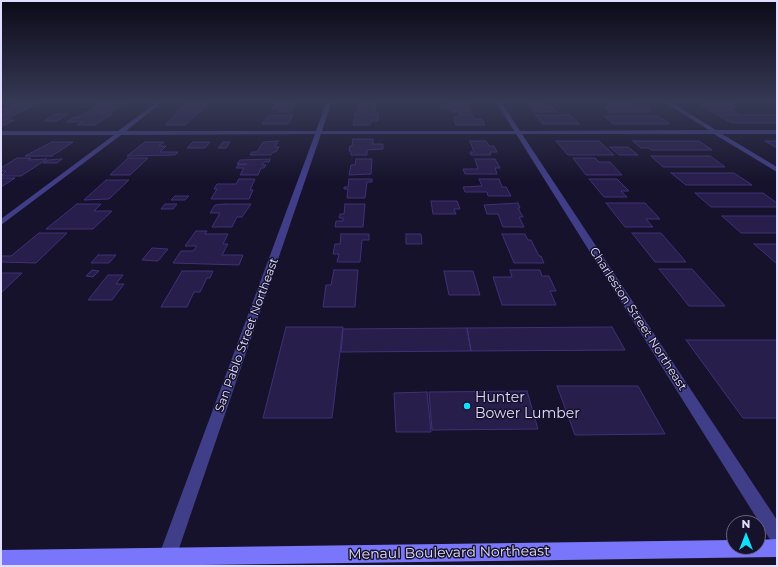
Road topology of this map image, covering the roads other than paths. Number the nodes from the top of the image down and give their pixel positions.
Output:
1 (125, 129) edge
2 (321, 129) edge
3 (516, 129) edge
4 (711, 129) edge
5 (715, 132) junction
6 (777, 132) edge
7 (1, 133) edge
8 (120, 133) junction
9 (320, 133) junction
10 (518, 133) junction
11 (777, 170) edge
12 (1, 223) edge
13 (777, 535) edge
14 (777, 548) edge
15 (1, 559) edge
16 (165, 561) edge
17 (52, 562) edge

1 - 8 street
2 - 9 street, San Pablo Street Northeast
3 - 10 street, Charleston Street Northeast
4 - 5 street
5 - 6 street
5 - 10 street
5 - 11 street
7 - 8 street
8 - 9 street
8 - 12 street
9 - 10 street
9 - 16 street, San Pablo Street Northeast
10 - 13 street, Charleston Street Northeast
14 - 16 main road, Menaul Boulevard Northeast
15 - 17 main road, Menaul Boulevard Northeast
16 - 17 main road, Menaul Boulevard Northeast

